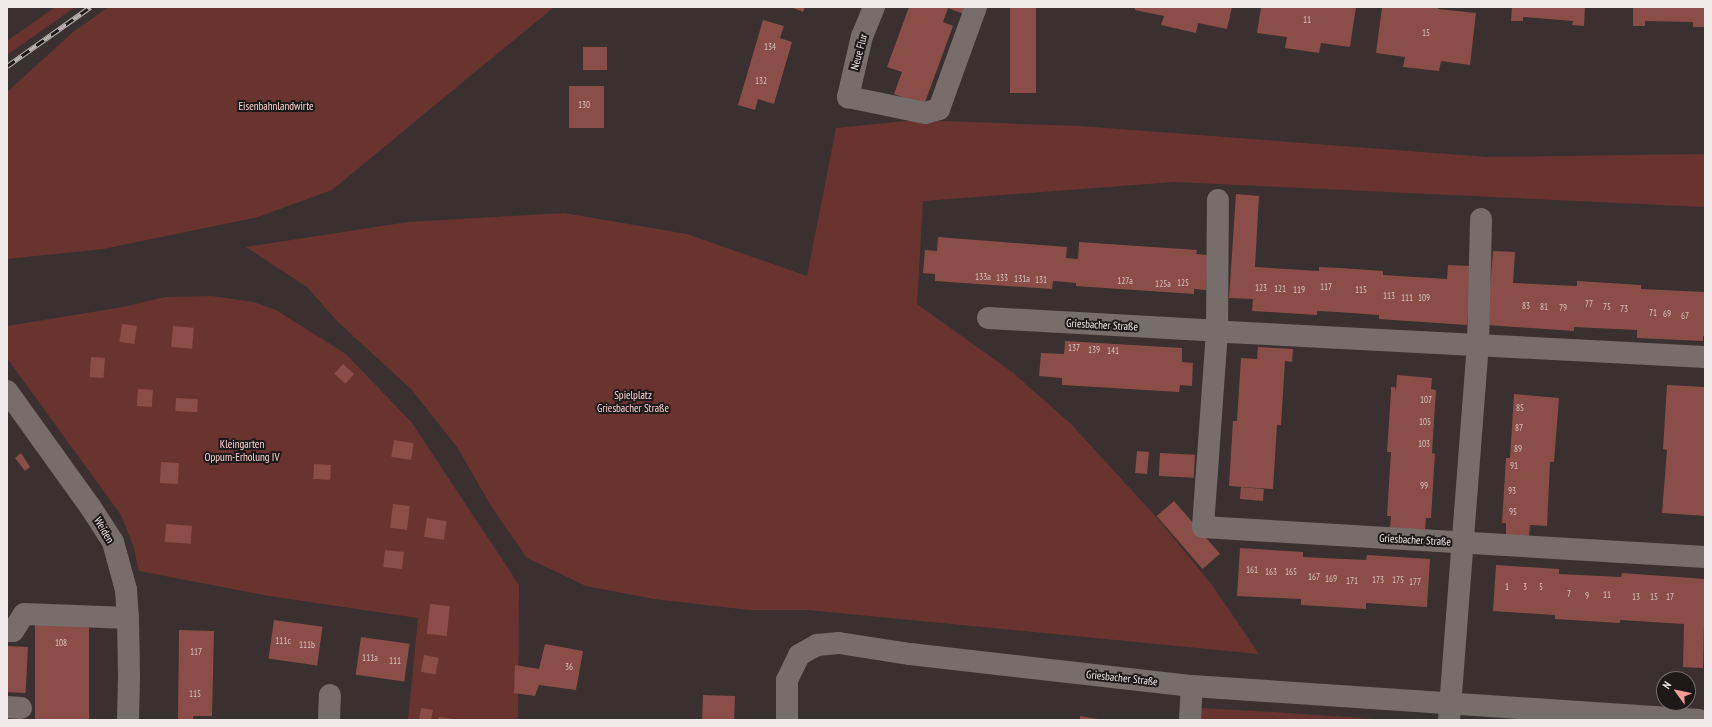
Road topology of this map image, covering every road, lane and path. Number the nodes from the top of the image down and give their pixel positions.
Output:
1 (874, 7) edge
2 (976, 7) edge
3 (1218, 200) dead end
4 (1481, 219) dead end
5 (988, 318) dead end
6 (1217, 331) junction
7 (1478, 344) junction
8 (1705, 357) edge
9 (7, 391) edge
10 (1464, 542) junction
11 (1705, 558) edge
12 (128, 618) junction
13 (7, 632) edge
14 (1192, 686) junction
15 (330, 695) dead end
16 (1449, 712) edge
17 (1516, 714) edge
18 (128, 720) edge
19 (329, 720) edge
20 (787, 720) edge
21 (1190, 720) edge
22 (1699, 720) edge

1 - 2 street, Neue Flur
3 - 6 street, Griesbacher Straße
4 - 7 street, Griesbacher Straße
5 - 6 street, Griesbacher Straße
6 - 7 street, Griesbacher Straße
6 - 10 street, Griesbacher Straße
7 - 8 street, Griesbacher Straße
7 - 10 street, Griesbacher Straße
9 - 12 street, Weiden
10 - 11 street, Griesbacher Straße
10 - 16 street, Griesbacher Straße
12 - 13 street
12 - 18 street, Weiden
14 - 16 street, Griesbacher Straße
14 - 20 street, Griesbacher Straße
14 - 21 street
15 - 19 street
16 - 17 street, Griesbacher Straße
17 - 22 street, Griesbacher Straße

